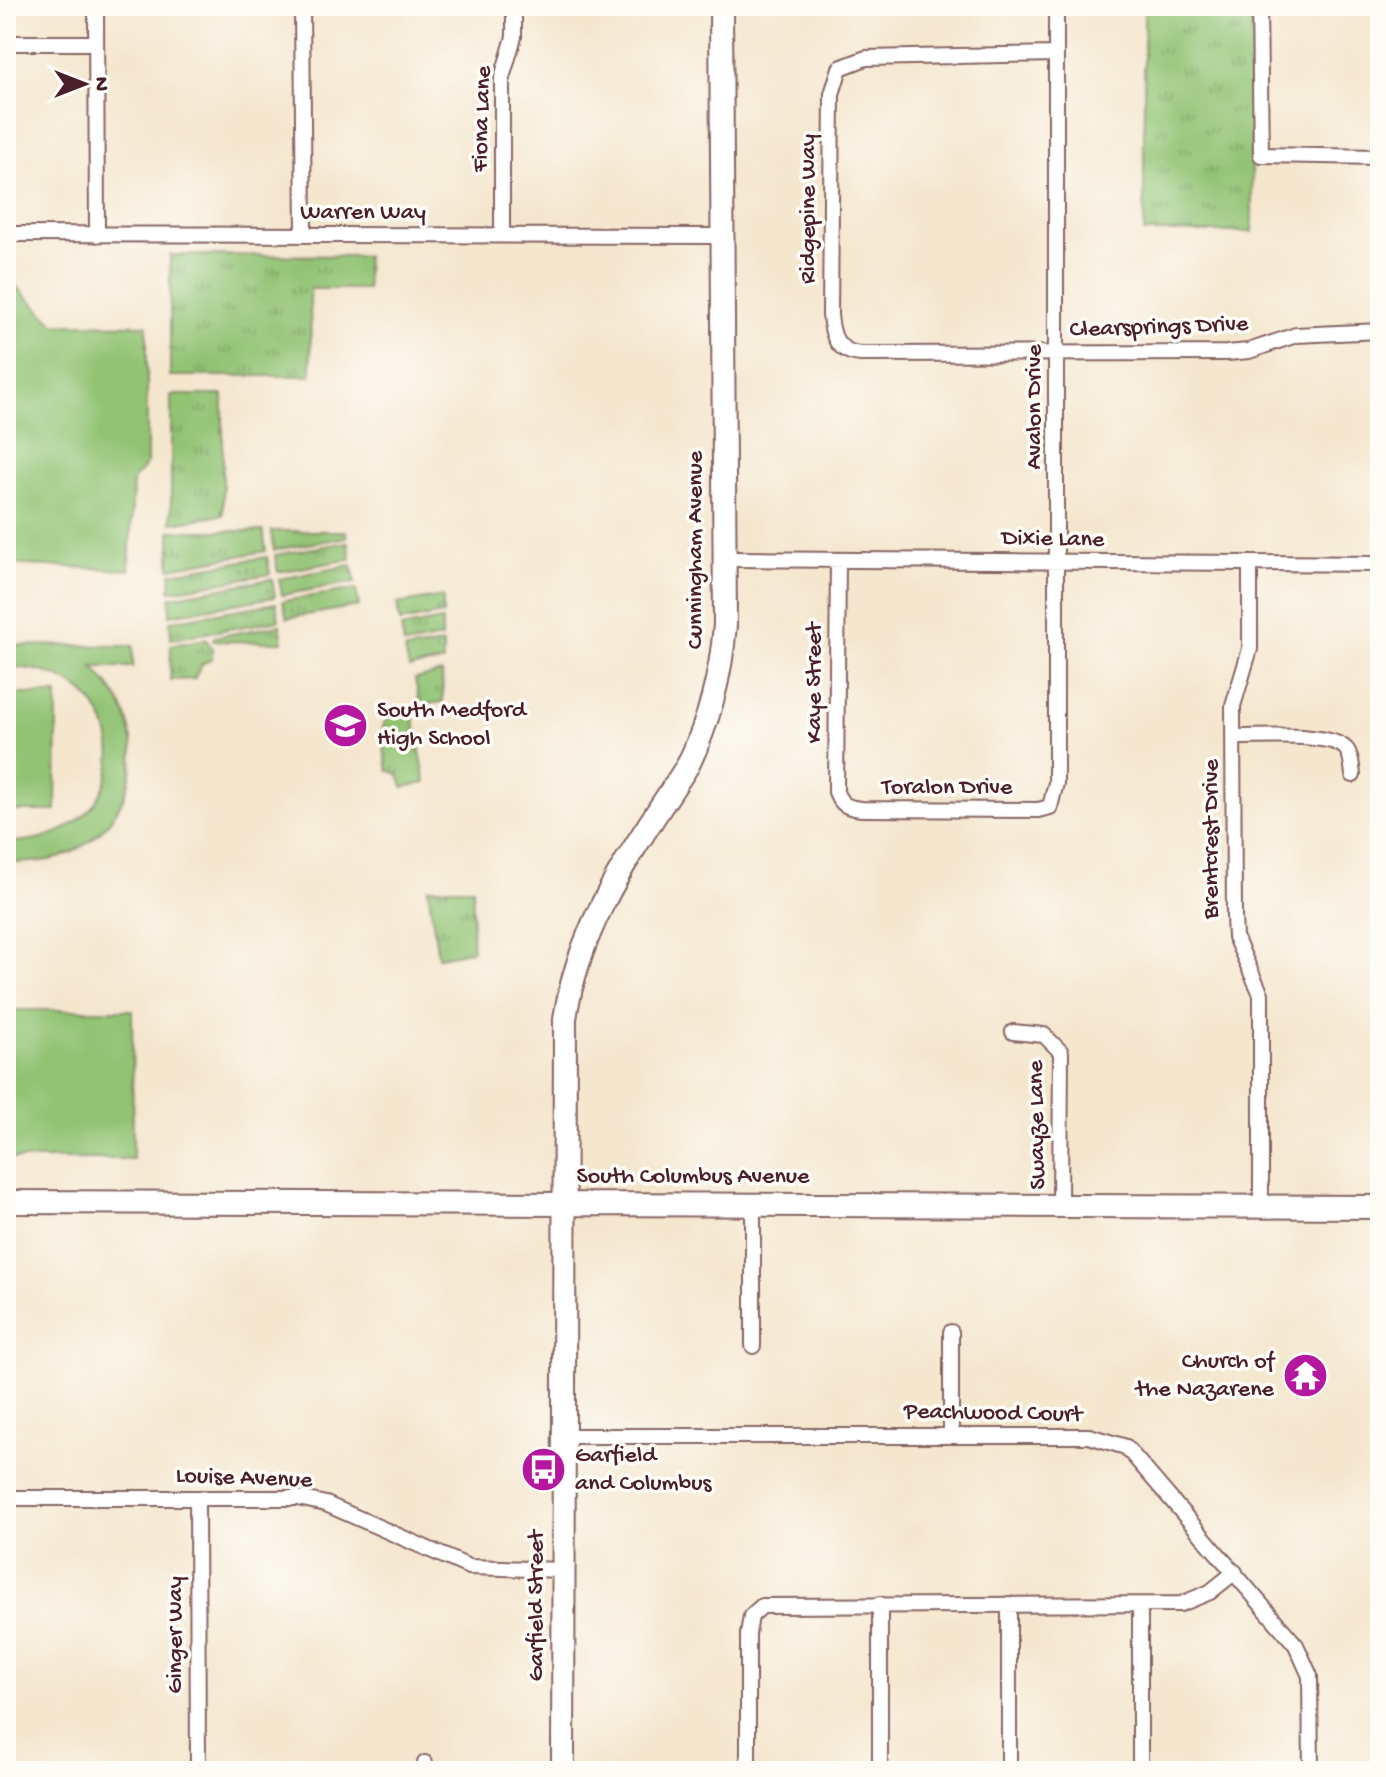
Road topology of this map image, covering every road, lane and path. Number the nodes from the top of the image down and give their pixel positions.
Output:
1 (96, 6) edge
2 (302, 6) edge
3 (514, 6) edge
4 (721, 6) edge
5 (1056, 6) edge
6 (1259, 6) edge
7 (6, 43) edge
8 (96, 43) junction
9 (1055, 54) junction
10 (1380, 157) edge
11 (6, 234) edge
12 (97, 235) junction
13 (304, 235) junction
14 (502, 235) junction
15 (720, 236) junction
16 (1380, 331) edge
17 (842, 349) joint
18 (1057, 352) junction
19 (724, 559) junction
20 (838, 560) junction
21 (1056, 562) junction
22 (1380, 564) edge
23 (1250, 565) junction
24 (1233, 737) junction
25 (1353, 775) dead end
26 (844, 805) joint
27 (1050, 807) joint
28 (1013, 1032) dead end
29 (6, 1202) edge
30 (564, 1202) junction
31 (753, 1204) junction
32 (1060, 1206) junction
33 (1261, 1206) junction
34 (1380, 1207) edge
35 (951, 1332) dead end
36 (753, 1346) dead end
37 (951, 1434) junction
38 (564, 1436) junction
39 (6, 1498) edge
40 (197, 1499) junction
41 (563, 1570) junction
42 (1235, 1572) junction
43 (880, 1604) junction
44 (1009, 1604) junction
45 (1140, 1605) junction
46 (198, 1771) edge
47 (563, 1771) edge
48 (748, 1771) edge
49 (880, 1771) edge
50 (1009, 1771) edge
51 (1140, 1771) edge
52 (1311, 1771) edge

1 - 8 street
2 - 13 street
3 - 14 street, Fiona Lane
4 - 15 main road, Cunningham Avenue
5 - 9 street, Avalon Drive
6 - 10 street
7 - 8 street
8 - 12 street
9 - 17 street, Ridgepine Way
9 - 18 street, Avalon Drive
11 - 12 street, Warren Way
12 - 13 street, Warren Way
13 - 14 street, Warren Way
14 - 15 street, Warren Way
15 - 19 main road, Cunningham Avenue
16 - 18 street, Clearsprings Drive
17 - 18 street, Clearsprings Drive
18 - 21 street, Avalon Drive
19 - 20 street, Dixie Lane
19 - 30 main road, Cunningham Avenue
20 - 21 street, Dixie Lane
20 - 26 street, Kaye Street
21 - 23 street, Dixie Lane
21 - 27 street, Avalon Drive
22 - 23 street, Dixie Lane
23 - 24 street, Brentcrest Drive
24 - 25 street
24 - 33 street, Brentcrest Drive
26 - 27 street, Toralon Drive
28 - 32 street, Swayze Lane
29 - 30 main road, South Columbus Avenue
30 - 31 main road, South Columbus Avenue
30 - 38 main road, Garfield Street
31 - 32 main road, South Columbus Avenue
31 - 36 street
32 - 33 main road, South Columbus Avenue
33 - 34 main road, South Columbus Avenue
35 - 37 street
37 - 38 street, Peachwood Court
37 - 42 street, Peachwood Court
38 - 41 main road, Garfield Street
39 - 40 street, Louise Avenue
40 - 41 street, Louise Avenue
40 - 46 street, Ginger Way
41 - 47 main road, Garfield Street
42 - 45 street
42 - 52 street, Peachwood Court
43 - 44 street
43 - 48 street
43 - 49 street
44 - 45 street
44 - 50 street
45 - 51 street

